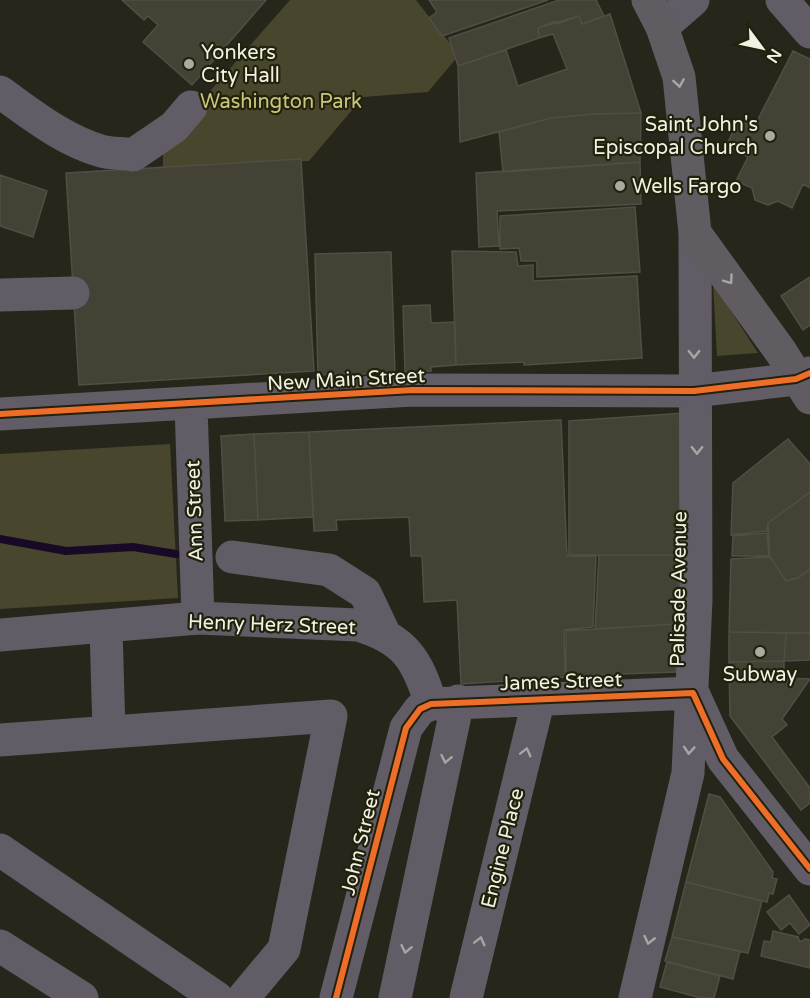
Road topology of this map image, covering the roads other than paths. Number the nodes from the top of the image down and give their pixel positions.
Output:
1 (693, 0) edge
2 (782, 0) edge
3 (655, 14) edge
4 (810, 32) edge
5 (0, 92) edge
6 (190, 107) dead end
7 (695, 233) junction
8 (73, 293) dead end
9 (0, 295) edge
10 (805, 383) edge
11 (694, 392) junction
12 (191, 405) junction
13 (0, 414) edge
14 (232, 557) dead end
15 (198, 618) junction
16 (106, 628) junction
17 (384, 633) junction
18 (0, 635) edge
19 (693, 693) junction
20 (539, 698) junction
21 (445, 703) junction
22 (109, 732) junction
23 (0, 740) edge
24 (0, 850) edge
25 (810, 869) edge
26 (0, 946) edge
27 (82, 998) edge
28 (218, 998) edge
29 (243, 998) edge
30 (336, 998) edge
31 (395, 998) edge
32 (466, 998) edge
33 (635, 998) edge

1 - 3 street
2 - 4 street
3 -> 7 main road
5 - 6 street
7 -> 10 main road
7 -> 11 street, Palisade Avenue
8 - 9 street
10 - 11 street, New Main Street
11 - 12 street, New Main Street
11 -> 19 street, Palisade Avenue
12 - 13 street, New Main Street
12 - 15 street, Ann Street
14 - 17 street
15 - 16 street, Henry Herz Street
15 - 17 street, Henry Herz Street
16 - 18 street, Henry Herz Street
16 - 22 street
17 - 21 street, Henry Herz Street
19 - 20 street, James Street
19 - 25 street
19 -> 33 street, Palisade Avenue
20 - 21 street, James Street
32 -> 20 street, Engine Place
21 - 30 street, John Street
21 -> 31 street
22 - 23 street
22 - 29 street
24 - 28 street
26 - 27 street

